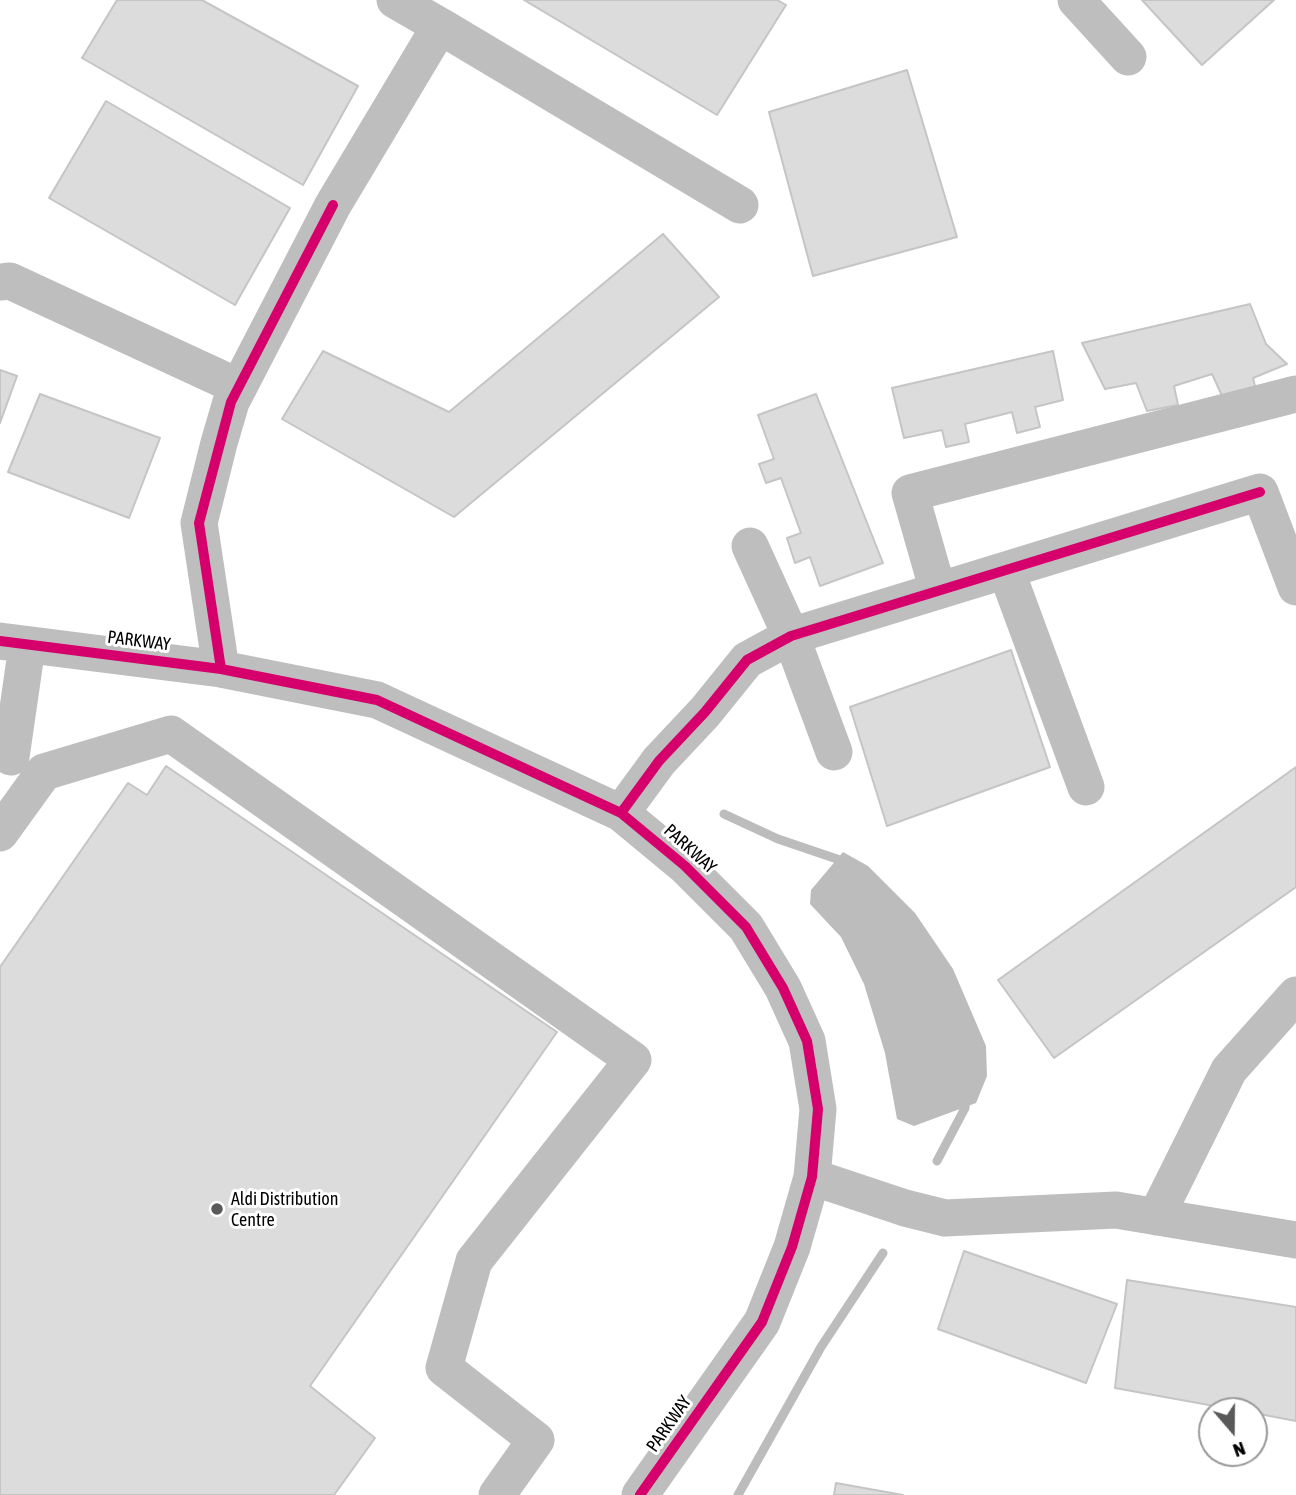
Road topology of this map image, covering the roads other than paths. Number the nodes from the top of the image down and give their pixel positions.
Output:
1 (395, 0) edge
2 (1076, 0) edge
3 (440, 26) junction
4 (1128, 57) dead end
5 (740, 205) dead end
6 (0, 282) edge
7 (239, 387) junction
8 (1296, 394) edge
9 (750, 546) dead end
10 (1006, 570) junction
11 (1296, 587) edge
12 (938, 591) junction
13 (791, 636) junction
14 (14, 644) edge
15 (221, 669) junction
16 (834, 752) dead end
17 (11, 757) dead end
18 (1086, 787) dead end
19 (621, 813) junction
20 (0, 832) edge
21 (1296, 996) edge
22 (811, 1177) junction
23 (1156, 1217) junction
24 (1296, 1240) edge
25 (497, 1495) edge
26 (640, 1495) edge

1 - 3 street
2 - 4 street
3 - 5 street
3 - 7 street
6 - 7 street
7 - 15 street
8 - 12 street
9 - 13 street
10 - 11 street
10 - 12 street
10 - 18 street
12 - 13 street
13 - 16 street
13 - 19 street
14 - 15 street, PARKWAY
14 - 17 street
15 - 19 street, PARKWAY
19 - 22 street, PARKWAY
20 - 25 street
21 - 23 street
22 - 23 street
22 - 26 street, PARKWAY
23 - 24 street

